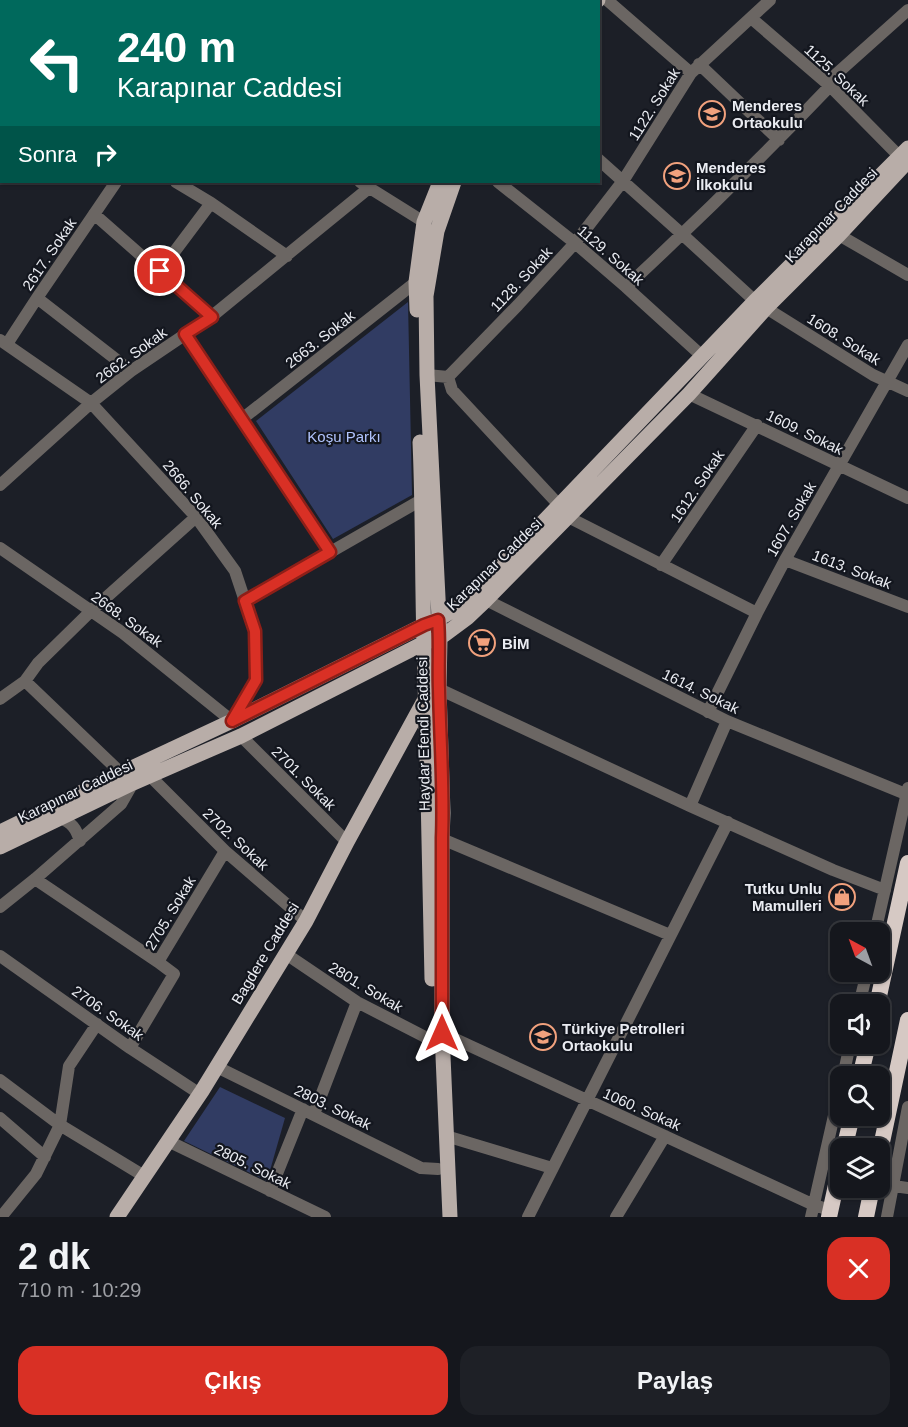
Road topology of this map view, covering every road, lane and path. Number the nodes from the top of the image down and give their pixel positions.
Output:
1 (608, 0) edge
2 (770, 0) edge
3 (908, 10) edge
4 (751, 18) junction
5 (695, 69) junction
6 (830, 86) junction
7 (779, 140) junction
8 (905, 155) edge
9 (600, 161) edge
10 (623, 181) junction
11 (115, 183) edge
12 (178, 183) edge
13 (440, 183) edge
14 (454, 183) edge
15 (499, 183) edge
16 (364, 185) edge
17 (211, 203) junction
18 (94, 214) junction
19 (424, 222) junction
20 (683, 235) junction
21 (839, 235) junction
22 (575, 243) junction
23 (287, 256) junction
24 (160, 271) junction
25 (908, 275) edge
26 (417, 282) junction
27 (626, 287) junction
28 (37, 298) junction
29 (760, 305) junction
30 (212, 317) junction
31 (185, 334) junction
32 (4, 342) edge
33 (908, 345) edge
34 (702, 356) junction
35 (131, 371) junction
36 (427, 375) junction
37 (448, 377) junction
38 (887, 382) junction
39 (908, 391) edge
40 (689, 394) junction
41 (91, 403) junction
42 (242, 419) junction
43 (757, 425) junction
44 (840, 465) junction
45 (1, 482) edge
46 (908, 498) edge
47 (423, 499) junction
48 (564, 511) junction
49 (196, 517) junction
50 (0, 548) edge
51 (330, 552) junction
52 (785, 560) junction
53 (661, 565) junction
54 (486, 600) junction
55 (245, 601) junction
56 (908, 607) edge
57 (91, 611) junction
58 (757, 613) junction
59 (431, 622) junction
60 (440, 638) junction
61 (424, 643) junction
62 (25, 681) junction
63 (432, 693) junction
64 (0, 699) edge
65 (708, 712) junction
66 (232, 721) junction
67 (727, 721) junction
68 (241, 736) junction
69 (149, 775) junction
70 (127, 778) junction
71 (907, 792) edge
72 (690, 806) junction
73 (60, 818) junction
74 (728, 822) junction
75 (0, 832) edge
76 (442, 838) junction
77 (80, 841) junction
78 (347, 842) junction
79 (0, 847) edge
80 (225, 851) junction
81 (908, 863) edge
82 (35, 879) junction
83 (885, 890) junction
84 (0, 907) edge
85 (306, 921) junction
86 (882, 922) edge
87 (884, 922) edge
88 (670, 934) junction
89 (286, 954) junction
90 (0, 956) edge
91 (158, 962) junction
92 (357, 1002) junction
93 (908, 1020) edge
94 (97, 1024) junction
95 (437, 1037) junction
96 (130, 1047) junction
97 (217, 1067) junction
98 (0, 1080) edge
99 (200, 1094) junction
100 (588, 1101) junction
101 (908, 1107) edge
102 (308, 1112) junction
103 (0, 1118) edge
104 (60, 1125) junction
105 (832, 1126) edge
106 (446, 1136) junction
107 (665, 1136) junction
108 (883, 1138) edge
109 (168, 1141) junction
110 (45, 1156) junction
111 (552, 1168) junction
112 (438, 1169) junction
113 (144, 1176) junction
114 (894, 1186) junction
115 (908, 1188) edge
116 (270, 1191) junction
117 (833, 1198) edge
118 (870, 1198) edge
119 (812, 1211) edge
120 (311, 1214) edge
121 (829, 1214) edge
122 (622, 1215) edge
123 (1, 1217) edge
124 (117, 1217) edge
125 (325, 1217) edge
126 (440, 1217) edge
127 (450, 1217) edge
128 (528, 1217) edge
129 (866, 1217) edge
130 (887, 1217) edge

1 - 5 street
2 - 4 street, 1122. Sokak
3 - 6 street
4 - 5 street, 1122. Sokak
4 - 6 street, 1125. Sokak
5 - 7 street
5 - 10 street, 1122. Sokak
6 - 7 street
6 - 8 street, 1125. Sokak
7 - 20 street
8 - 21 main road, Karapınar Caddesi
8 - 29 main road, Karapınar Caddesi
9 - 10 street
10 - 20 street
10 - 22 street, 1128. Sokak
11 - 18 street, 2617. Sokak
12 - 17 street
13 - 19 main road, Haydar Efendi Caddesi
14 - 36 main road, Haydar Efendi Caddesi
15 - 22 street, 1129. Sokak
16 - 19 street
16 - 23 street, 2662. Sokak
17 - 23 street
17 - 24 street
18 - 24 street
18 - 28 street, 2617. Sokak
19 - 26 main road, Haydar Efendi Caddesi
20 - 27 street
20 - 29 street
21 - 25 street
21 - 29 main road, Karapınar Caddesi
22 - 27 street, 1129. Sokak
22 - 37 street, 1128. Sokak
23 - 30 street, 2662. Sokak
24 - 30 street
26 - 42 street, 2663. Sokak
26 - 47 main road, Haydar Efendi Caddesi
27 - 34 street, 1129. Sokak
28 - 32 street, 2617. Sokak
28 - 35 street
29 - 34 main road, Karapınar Caddesi
29 - 38 street, 1608. Sokak
29 - 40 main road, Karapınar Caddesi
30 - 31 street, 2662. Sokak
31 - 35 street, 2662. Sokak
31 - 42 street
32 - 41 street, 2666. Sokak
33 - 38 street, 1607. Sokak
34 - 48 main road, Karapınar Caddesi
35 - 41 street, 2662. Sokak
36 - 37 street
36 - 59 main road, Haydar Efendi Caddesi
37 - 48 street
38 - 39 street, 1608. Sokak
38 - 44 street, 1607. Sokak
40 - 43 street, 1609. Sokak
40 - 48 main road, Karapınar Caddesi
41 - 45 street, 2662. Sokak
41 - 49 street, 2666. Sokak
42 - 51 street
43 - 44 street, 1609. Sokak
43 - 53 street, 1612. Sokak
44 - 46 street, 1609. Sokak
44 - 52 street, 1607. Sokak
47 - 51 street
47 - 59 main road, Haydar Efendi Caddesi
48 - 53 street
48 - 54 main road, Karapınar Caddesi
48 - 59 main road, Karapınar Caddesi
49 - 55 street, 2666. Sokak
49 - 57 street
50 - 57 street, 2668. Sokak
51 - 55 street
52 - 56 street, 1613. Sokak
52 - 58 street, 1607. Sokak
53 - 58 street
54 - 60 main road, Karapınar Caddesi
54 - 65 street, 1614. Sokak
55 - 66 street, 2666. Sokak
57 - 62 street
57 - 66 street, 2668. Sokak
58 - 65 street, 1607. Sokak
59 - 60 main road, Haydar Efendi Caddesi
59 - 61 main road, Haydar Efendi Caddesi
59 - 66 main road, Karapınar Caddesi
60 - 61 main road, Karapınar Caddesi
60 - 63 main road, Haydar Efendi Caddesi
61 - 63 main road, Haydar Efendi Caddesi
61 - 68 main road, Karapınar Caddesi
62 - 64 street
62 - 70 street
63 - 72 street
63 - 76 main road, Haydar Efendi Caddesi
63 - 78 main road, Bagdere Caddesi
63 - 95 main road, Haydar Efendi Caddesi
65 - 67 street, 1614. Sokak
66 - 70 main road, Karapınar Caddesi
67 - 71 street, 1614. Sokak
67 - 72 street
68 - 69 main road, Karapınar Caddesi
68 - 78 street, 2701. Sokak
69 - 70 main road, Karapınar Caddesi
69 - 80 street, 2702. Sokak
70 - 73 main road, Karapınar Caddesi
70 - 75 main road, Karapınar Caddesi
70 - 77 street
71 - 83 street
72 - 74 street
73 - 77 street
73 - 79 main road, Karapınar Caddesi
74 - 83 street
74 - 88 street
76 - 88 street
76 - 95 main road, Haydar Efendi Caddesi
77 - 82 street
78 - 85 main road, Bagdere Caddesi
80 - 85 street, 2702. Sokak
80 - 91 street, 2705. Sokak
81 - 87 highway
82 - 84 street
82 - 91 street
83 - 86 street
85 - 89 main road, Bagdere Caddesi
88 - 100 street
89 - 92 street, 2801. Sokak
89 - 97 main road, Bagdere Caddesi
90 - 94 street, 2706. Sokak
91 - 96 street, 2705. Sokak
92 - 95 street, 2801. Sokak
92 - 102 street
93 - 108 highway
94 - 96 street, 2706. Sokak
94 - 104 street
95 - 100 street, 1060. Sokak
95 - 106 main road, Haydar Efendi Caddesi
95 - 112 main road, Haydar Efendi Caddesi
96 - 99 street, 2706. Sokak
97 - 99 main road, Bagdere Caddesi
97 - 102 street, 2803. Sokak
98 - 104 street
99 - 109 main road, Bagdere Caddesi
100 - 107 street, 1060. Sokak
100 - 111 street
101 - 114 street
102 - 112 street, 2803. Sokak
102 - 116 street
103 - 110 street
104 - 110 street
104 - 113 street
105 - 119 street
106 - 111 street
106 - 127 main road, Haydar Efendi Caddesi
107 - 119 street, 1060. Sokak
107 - 122 street
109 - 113 main road, Bagdere Caddesi
109 - 116 street, 2805. Sokak
110 - 123 street
111 - 128 street
112 - 126 main road, Haydar Efendi Caddesi
113 - 124 main road, Bagdere Caddesi
114 - 115 street
114 - 130 street
116 - 120 street, 2805. Sokak
117 - 121 highway
118 - 129 highway
119 - 121 street, 1060. Sokak
120 - 125 street, 2805. Sokak

